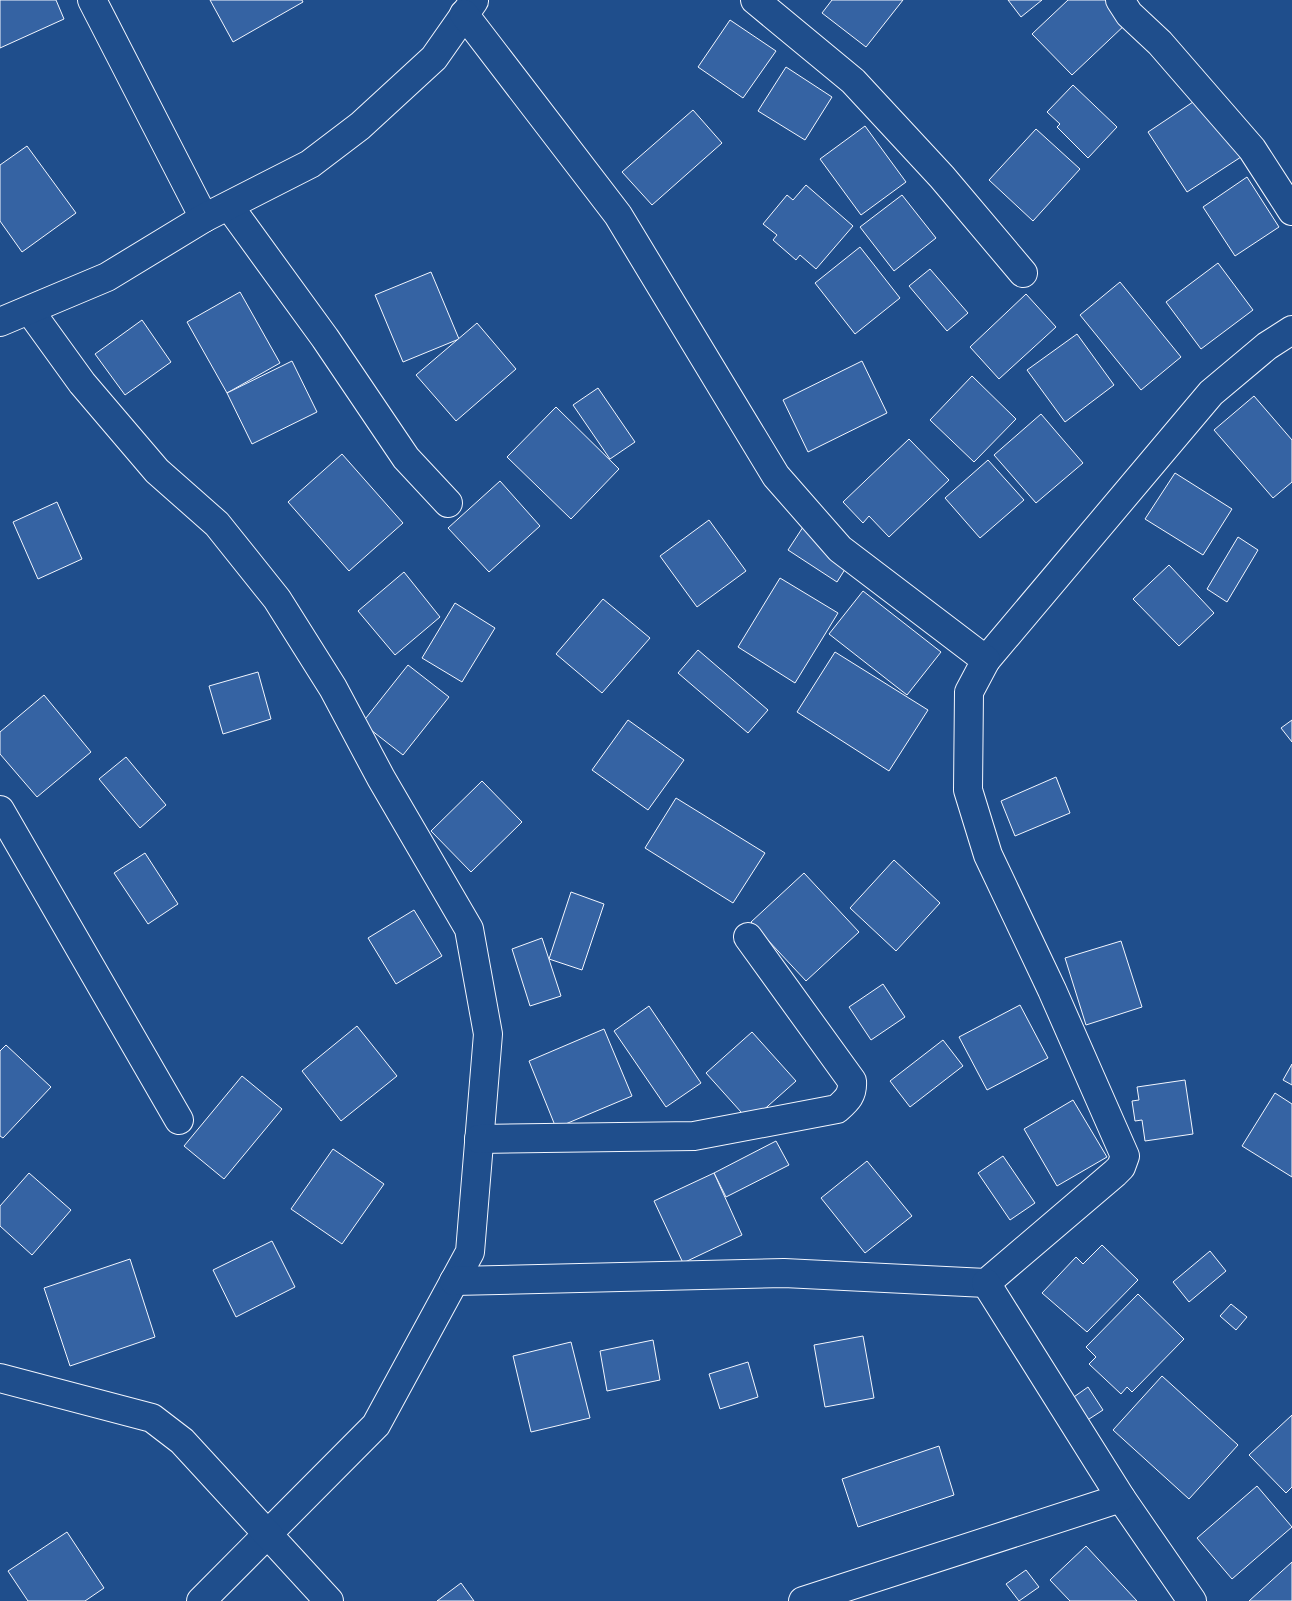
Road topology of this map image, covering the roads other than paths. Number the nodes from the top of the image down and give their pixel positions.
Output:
1 (92, 0) edge
2 (755, 0) edge
3 (1120, 0) edge
4 (469, 7) edge
5 (229, 206) junction
6 (1292, 211) edge
7 (204, 218) junction
8 (1023, 273) dead end
9 (30, 311) junction
10 (0, 322) edge
11 (1292, 330) edge
12 (448, 503) dead end
13 (986, 660) junction
14 (0, 810) edge
15 (748, 937) dead end
16 (179, 1120) dead end
17 (479, 1139) junction
18 (454, 1281) junction
19 (986, 1283) junction
20 (0, 1378) edge
21 (1121, 1498) junction
22 (268, 1534) junction
23 (201, 1601) edge
24 (329, 1601) edge
25 (803, 1601) edge
26 (1192, 1601) edge

1 - 7 street
2 - 8 street
3 - 6 street
4 - 5 street
4 - 13 street
5 - 7 street
5 - 12 street
7 - 9 street
9 - 10 street
9 - 17 street
11 - 13 street
13 - 19 street
14 - 16 street
15 - 17 street
17 - 18 street
18 - 19 street
18 - 22 street
19 - 21 street
20 - 22 street
21 - 25 street
21 - 26 street
22 - 23 street
22 - 24 street

